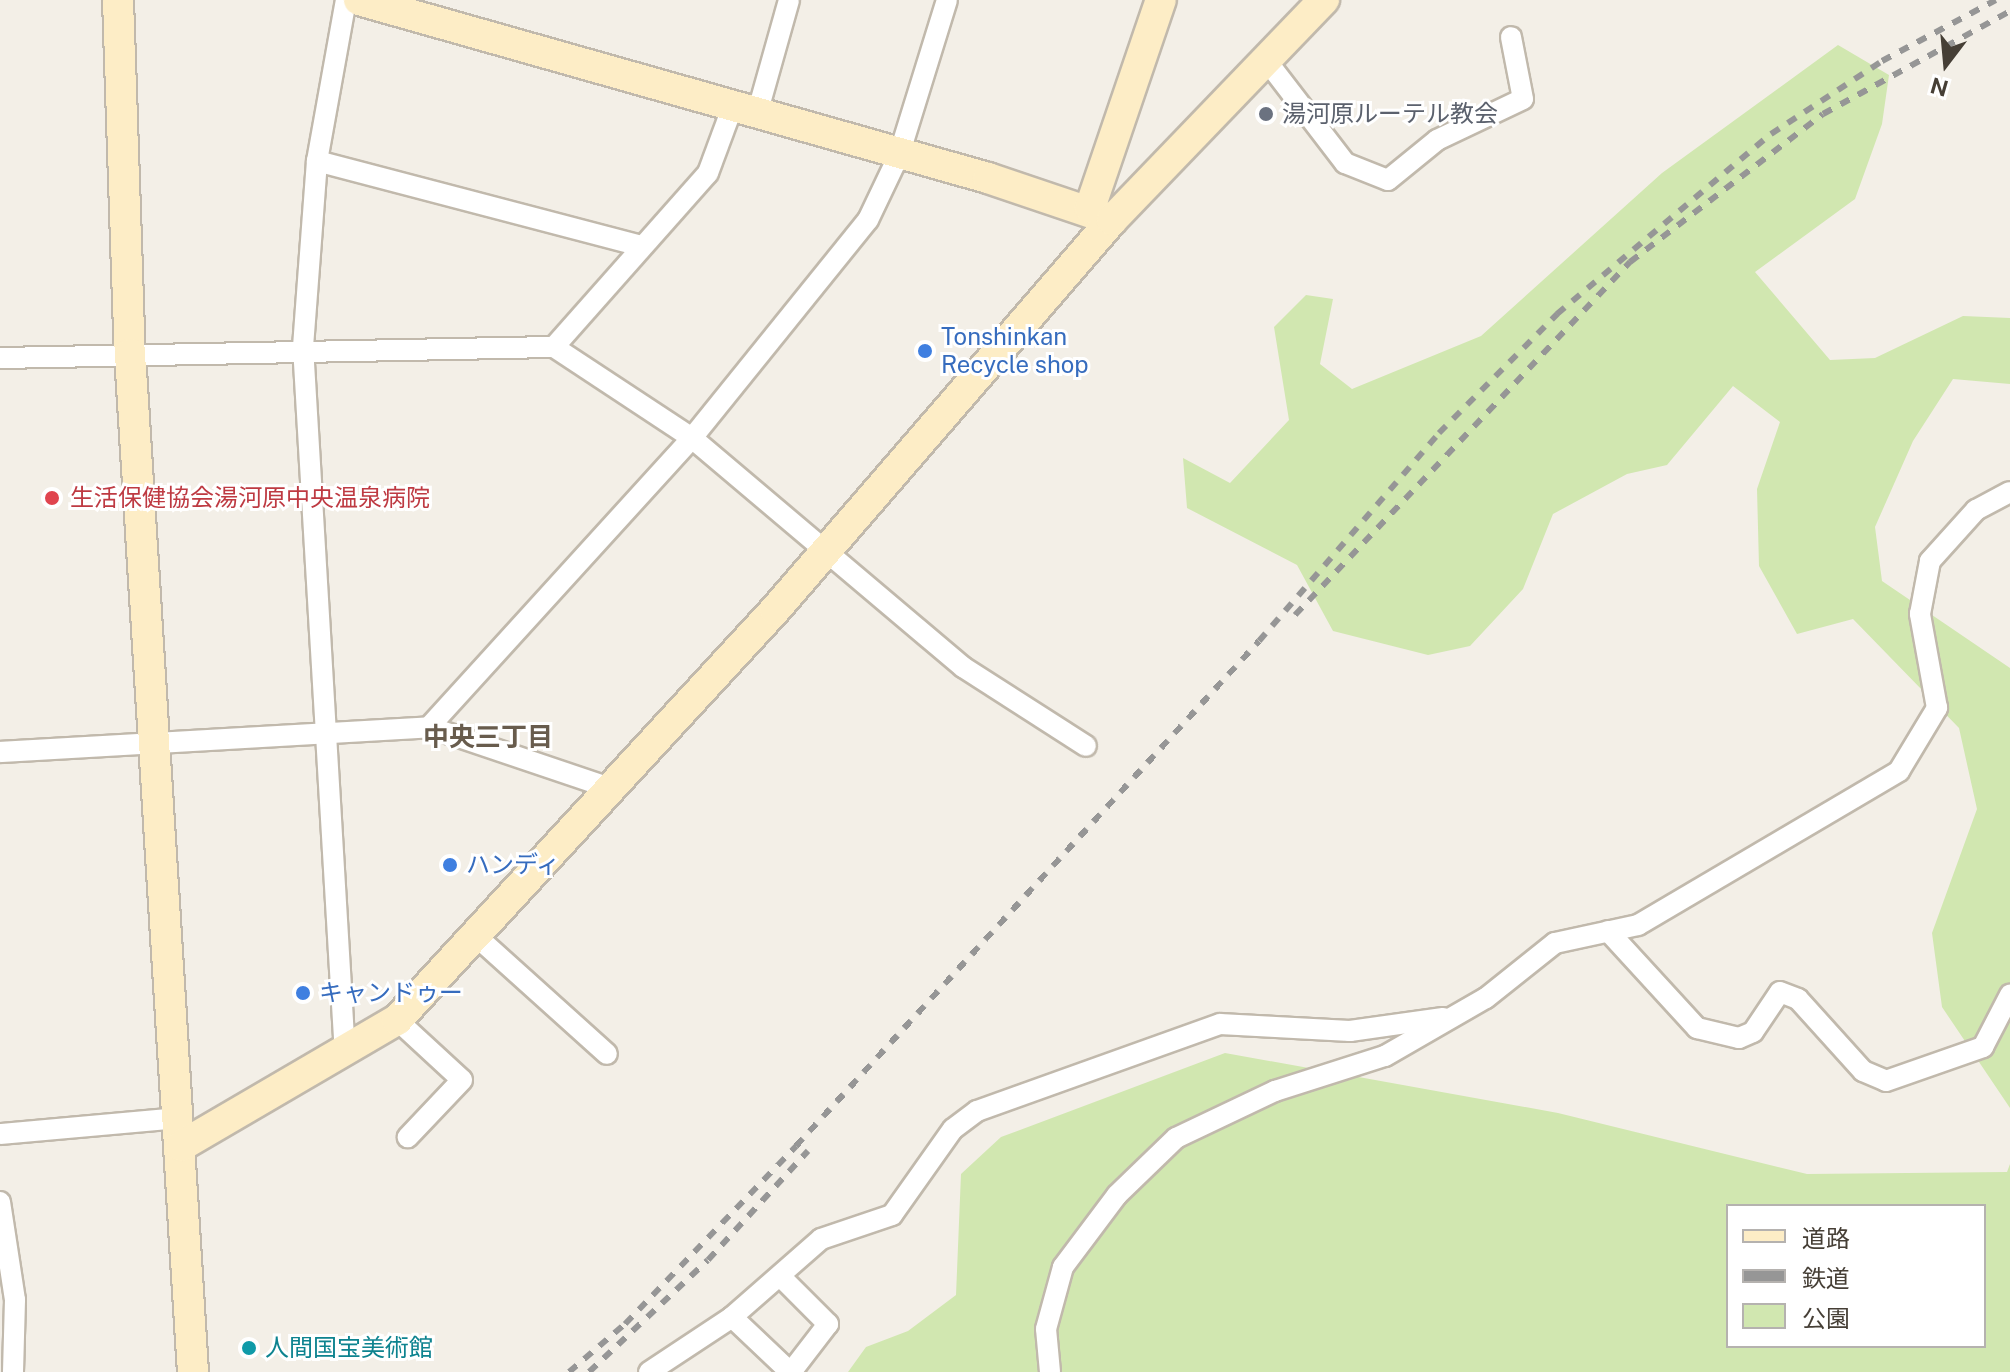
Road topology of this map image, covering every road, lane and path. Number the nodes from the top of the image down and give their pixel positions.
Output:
1 (118, 0) edge
2 (346, 0) edge
3 (359, 0) edge
4 (789, 0) edge
5 (947, 0) edge
6 (1161, 0) edge
7 (1324, 0) edge
8 (1511, 37) dead end
9 (1266, 60) junction
10 (744, 111) junction
11 (899, 155) junction
12 (317, 161) junction
13 (1101, 214) junction
14 (641, 246) junction
15 (303, 347) junction
16 (554, 347) junction
17 (130, 354) junction
18 (0, 358) edge
19 (692, 438) junction
20 (2010, 492) edge
21 (822, 552) junction
22 (429, 727) junction
23 (327, 735) junction
24 (159, 744) junction
25 (1086, 746) dead end
26 (0, 752) edge
27 (607, 787) junction
28 (1608, 931) junction
29 (476, 936) junction
30 (2010, 995) edge
31 (1455, 1016) junction
32 (397, 1020) junction
33 (607, 1054) dead end
34 (345, 1055) junction
35 (180, 1132) junction
36 (0, 1134) edge
37 (408, 1137) dead end
38 (0, 1202) edge
39 (780, 1276) junction
40 (8, 1301) edge
41 (732, 1317) junction
42 (13, 1372) edge
43 (193, 1372) edge
44 (649, 1372) edge
45 (790, 1372) edge
46 (1050, 1372) edge

1 - 17 street
2 - 12 street
3 - 10 street
4 - 10 street
5 - 11 street
6 - 13 street
7 - 9 street
8 - 9 street
9 - 13 street
10 - 11 street
10 - 14 street
11 - 13 street
11 - 19 street
12 - 14 street
12 - 15 street
13 - 21 street
14 - 16 street
15 - 16 street
15 - 17 street
15 - 23 street
16 - 19 street
17 - 18 street
17 - 24 street
19 - 21 street
19 - 22 street
20 - 28 street
21 - 25 street
21 - 27 street
22 - 23 street
22 - 27 street
23 - 24 street
23 - 34 street
24 - 26 street
24 - 35 street
27 - 29 street
28 - 30 street
28 - 31 street
29 - 32 street
29 - 33 street
31 - 39 street
31 - 46 street
32 - 34 street
32 - 37 street
34 - 35 street
35 - 36 street
35 - 43 street
38 - 40 street
39 - 41 street
39 - 45 street
40 - 42 street
41 - 44 street
41 - 45 street

